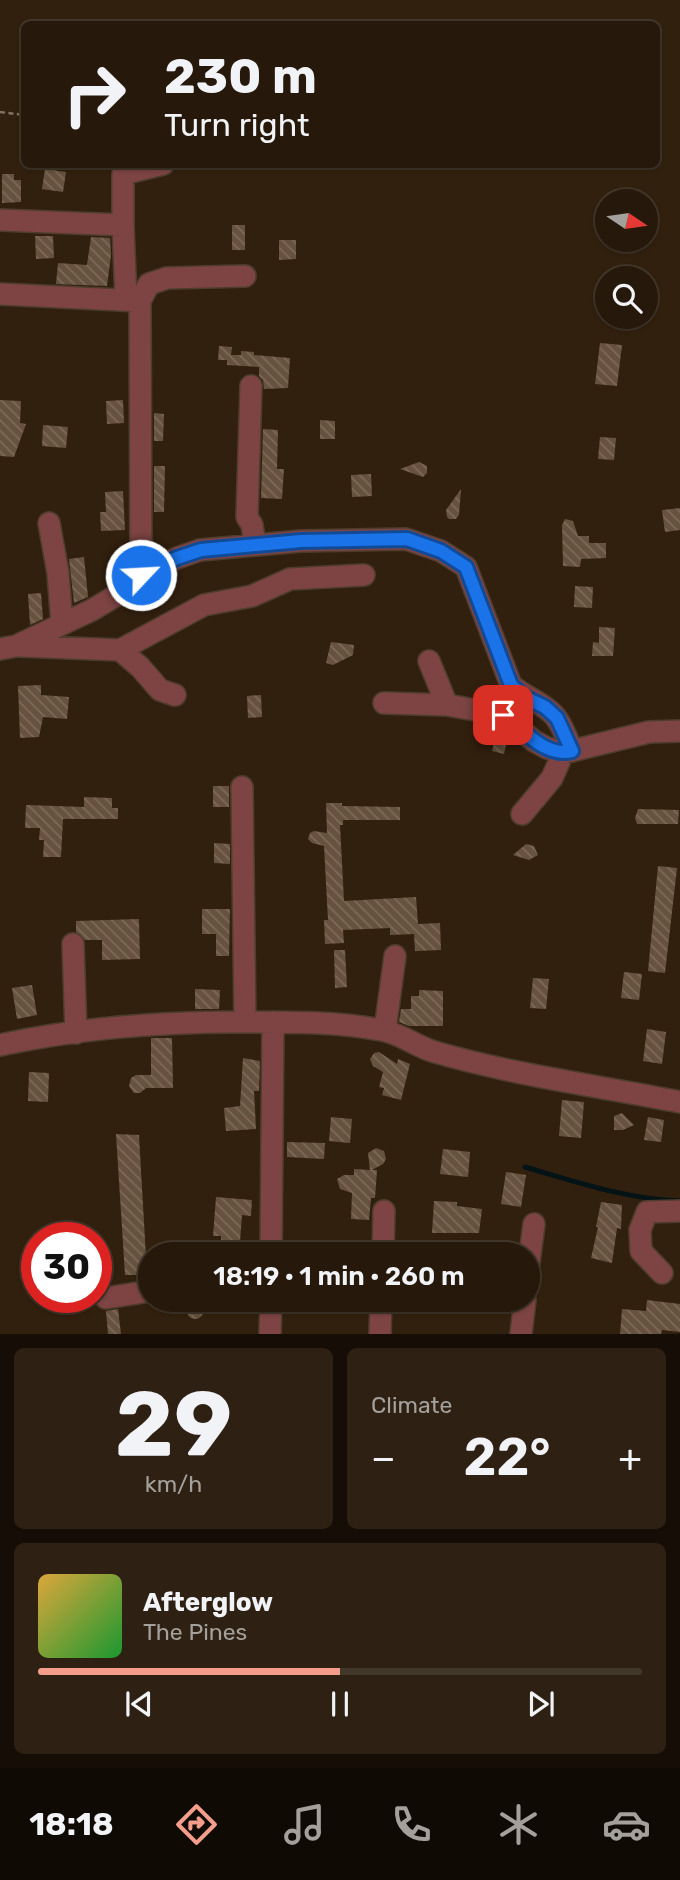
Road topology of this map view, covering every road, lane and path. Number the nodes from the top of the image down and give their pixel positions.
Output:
1 (0, 112) edge
2 (21, 115) edge
3 (123, 169) edge
4 (0, 220) edge
5 (123, 225) junction
6 (244, 276) dead end
7 (0, 294) edge
8 (133, 300) junction
9 (251, 386) dead end
10 (48, 523) dead end
11 (255, 545) junction
12 (141, 575) junction
13 (364, 575) dead end
14 (62, 624) junction
15 (8, 647) edge
16 (120, 650) junction
17 (429, 661) dead end
18 (175, 695) dead end
19 (384, 703) dead end
20 (447, 705) junction
21 (680, 731) edge
22 (567, 752) junction
23 (242, 787) dead end
24 (522, 814) dead end
25 (73, 944) dead end
26 (395, 956) dead end
27 (244, 1022) junction
28 (272, 1022) junction
29 (385, 1030) junction
30 (76, 1033) junction
31 (0, 1045) edge
32 (680, 1102) edge
33 (384, 1211) dead end
34 (680, 1211) edge
35 (534, 1224) dead end
36 (271, 1242) edge
37 (383, 1242) edge
38 (532, 1242) edge
39 (662, 1273) dead end
40 (138, 1293) edge
41 (112, 1297) edge
42 (271, 1312) edge
43 (381, 1312) edge
44 (524, 1312) edge
45 (270, 1334) edge
46 (380, 1334) edge
47 (521, 1334) edge

1 - 2 path
3 - 5 street
4 - 5 street
5 - 8 street
6 - 8 street
7 - 8 street
8 - 12 street
9 - 11 street
10 - 14 street
11 - 12 street
11 - 22 street
12 - 14 street
13 - 16 street
14 - 15 street
15 - 16 street
16 - 18 street
17 - 20 street
19 - 20 street
20 - 22 street
21 - 22 street
22 - 24 street
23 - 27 street
25 - 30 street
26 - 29 street
27 - 28 street
27 - 30 street
28 - 29 street
28 - 36 street
29 - 32 street
30 - 31 street
33 - 37 street
34 - 39 street
35 - 38 street
40 - 41 street
42 - 45 street
43 - 46 street
44 - 47 street

